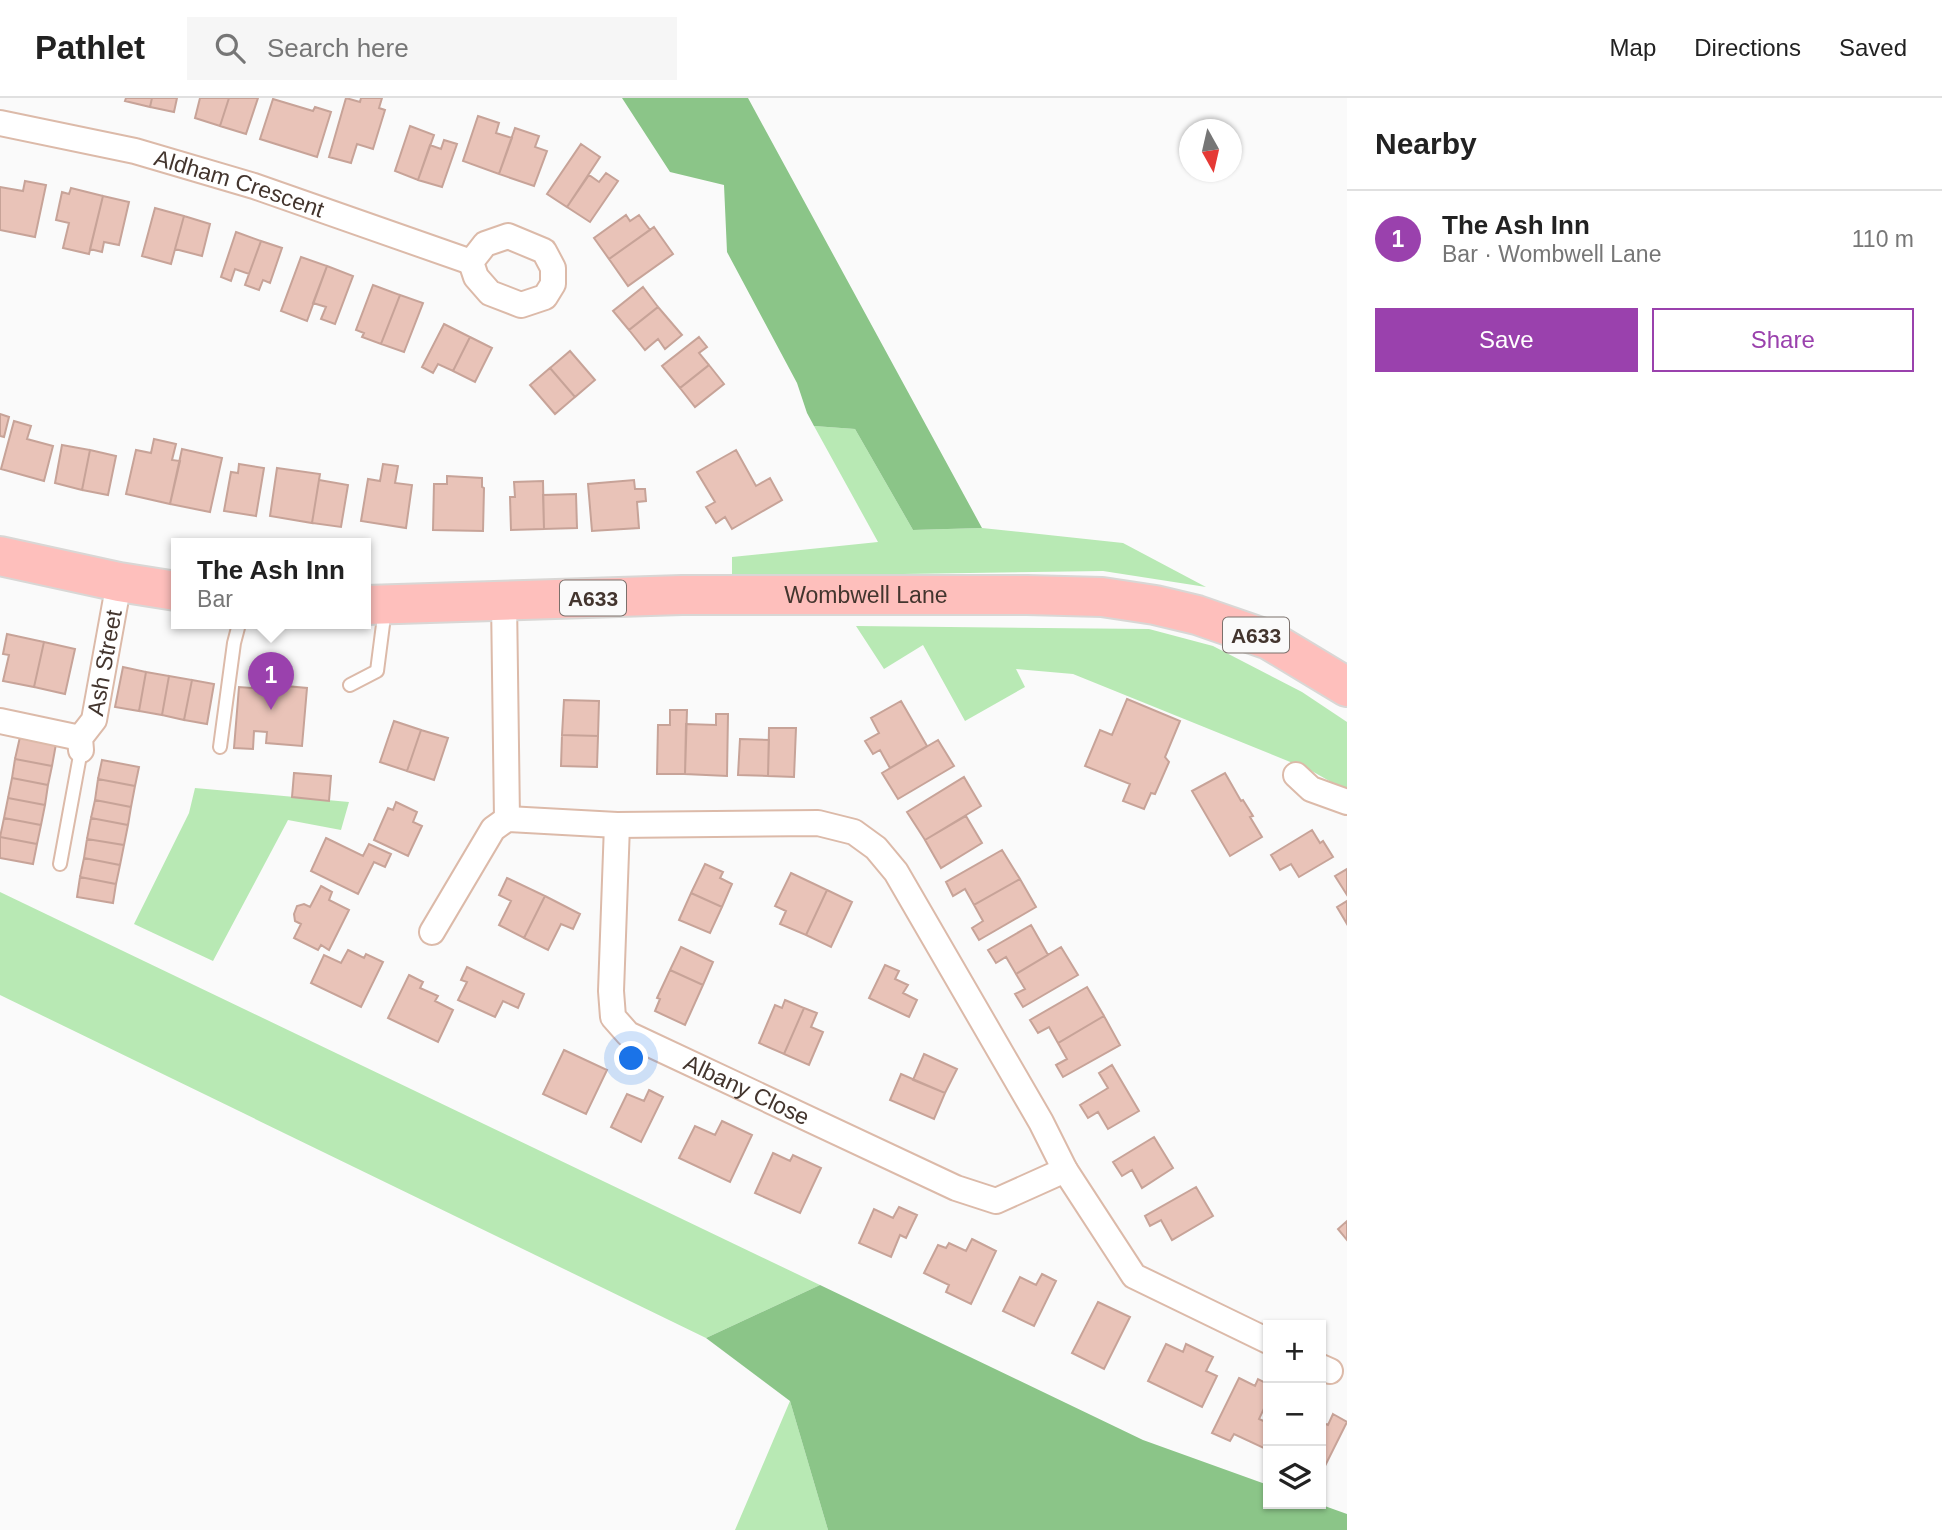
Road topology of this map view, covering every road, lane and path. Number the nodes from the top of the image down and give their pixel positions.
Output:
1 (0, 122) edge
2 (471, 262) dead end
3 (0, 556) edge
4 (119, 582) junction
5 (171, 590) edge
6 (504, 600) junction
7 (376, 605) edge
8 (238, 629) edge
9 (350, 685) dead end
10 (1347, 687) edge
11 (0, 721) edge
12 (80, 744) junction
13 (220, 747) dead end
14 (1296, 775) dead end
15 (1347, 803) edge
16 (507, 819) junction
17 (617, 825) junction
18 (60, 864) dead end
19 (432, 932) dead end
20 (1065, 1170) junction
21 (1263, 1339) edge

1 - 2 street, Aldham Crescent
3 - 4 main road
4 - 5 main road
4 - 12 street, Ash Street
6 - 7 main road, Wombwell Lane / A633
6 - 10 main road, Wombwell Lane / A633
6 - 16 street
7 - 9 lane
8 - 13 lane
11 - 12 street, Ash Street
12 - 18 lane, Ash Street
14 - 15 street
16 - 17 street
16 - 19 street
17 - 20 street
17 - 20 street, Albany Close
20 - 21 street

